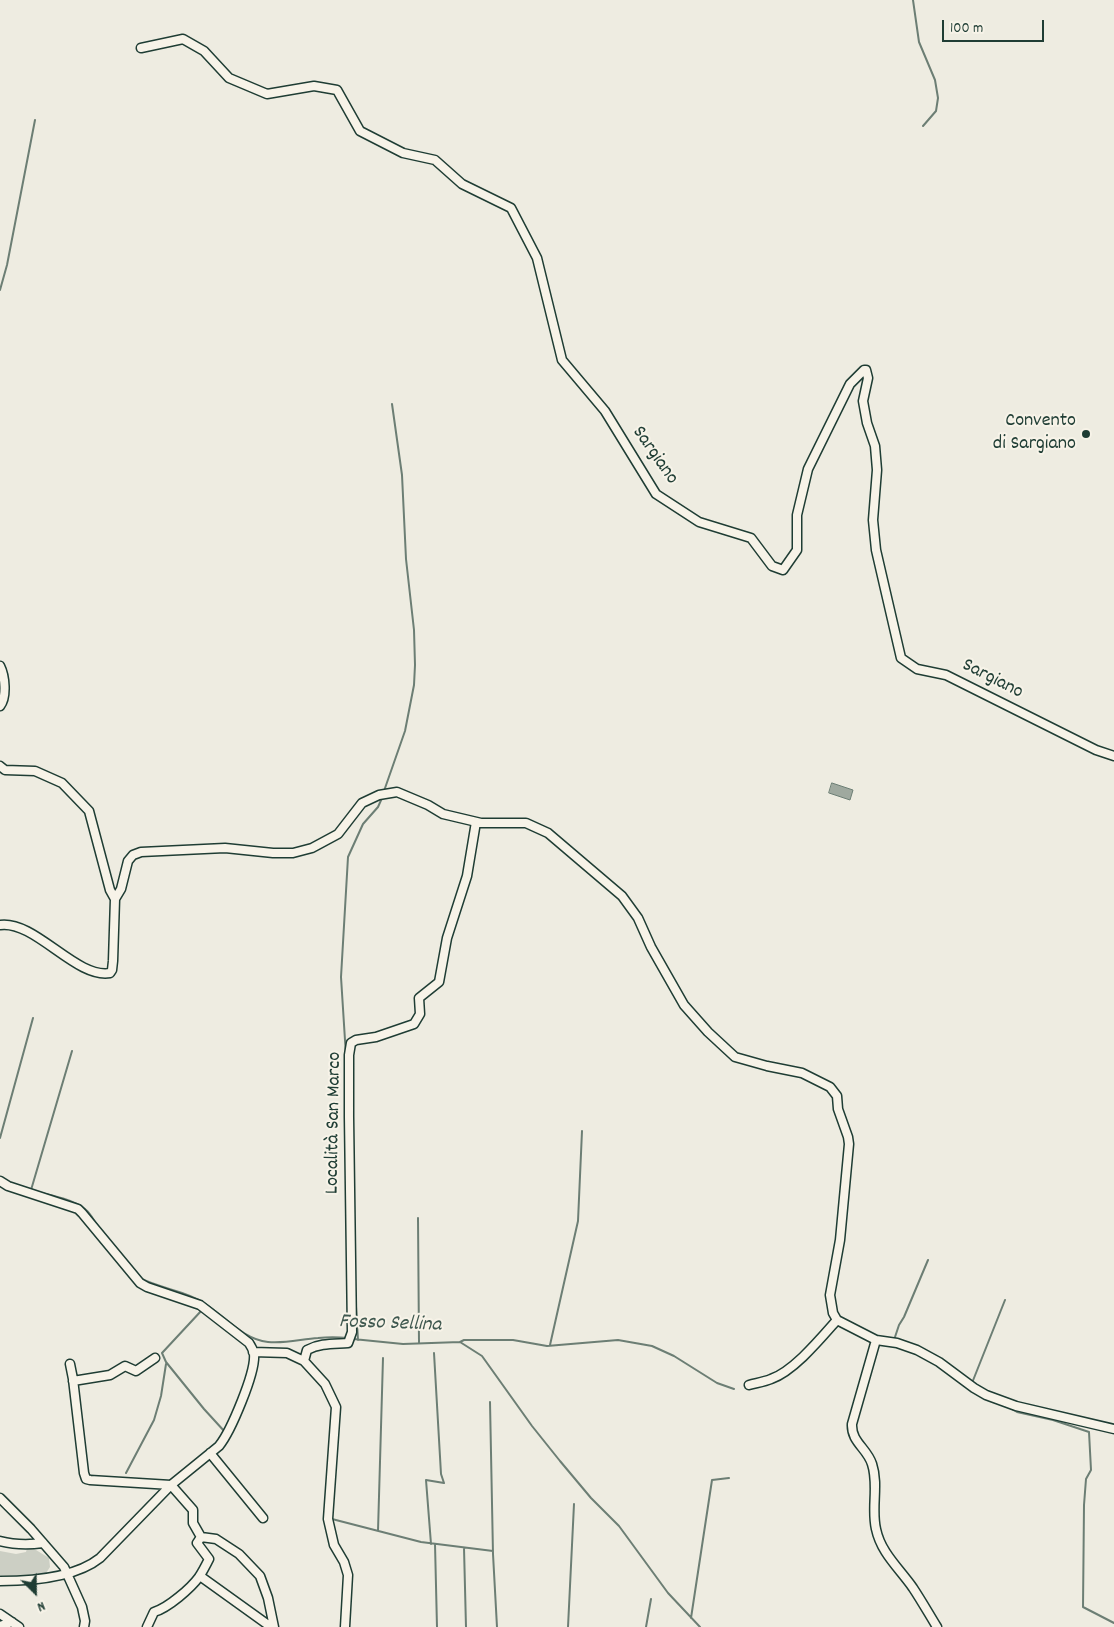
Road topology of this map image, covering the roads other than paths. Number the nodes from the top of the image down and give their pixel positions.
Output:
1 (141, 48) dead end
2 (0, 666) edge
3 (0, 706) edge
4 (1114, 756) edge
5 (0, 766) edge
6 (476, 822) junction
7 (115, 899) junction
8 (0, 925) edge
9 (0, 1181) edge
10 (838, 1320) junction
11 (876, 1340) junction
12 (254, 1352) junction
13 (155, 1358) dead end
14 (304, 1360) junction
15 (70, 1364) dead end
16 (73, 1381) junction
17 (749, 1385) dead end
18 (1114, 1430) edge
19 (210, 1453) junction
20 (171, 1485) junction
21 (0, 1498) edge
22 (263, 1518) dead end
23 (201, 1537) junction
24 (0, 1541) edge
25 (43, 1543) junction
26 (68, 1573) junction
27 (200, 1576) junction
28 (0, 1582) edge
29 (0, 1614) edge
30 (12, 1622) junction
31 (0, 1626) edge
32 (19, 1627) edge
33 (84, 1627) edge
34 (147, 1627) edge
35 (272, 1627) edge
36 (345, 1627) edge
37 (937, 1627) edge

1 - 4 street, Sargiano
2 - 3 street
5 - 7 street
6 - 7 street
6 - 10 street
6 - 14 street, Località San Marco
7 - 8 street
9 - 12 street
10 - 11 street
10 - 17 street
11 - 18 street
11 - 37 street
12 - 14 street
12 - 19 street
13 - 16 street
14 - 36 street
15 - 16 street
16 - 20 street
19 - 20 street
19 - 22 street
20 - 23 street
20 - 26 street
21 - 25 street
23 - 27 street
23 - 35 street
24 - 25 street
25 - 26 street
26 - 28 street
26 - 33 street
27 - 34 street
27 - 35 street
29 - 30 street
30 - 31 street
30 - 32 street

